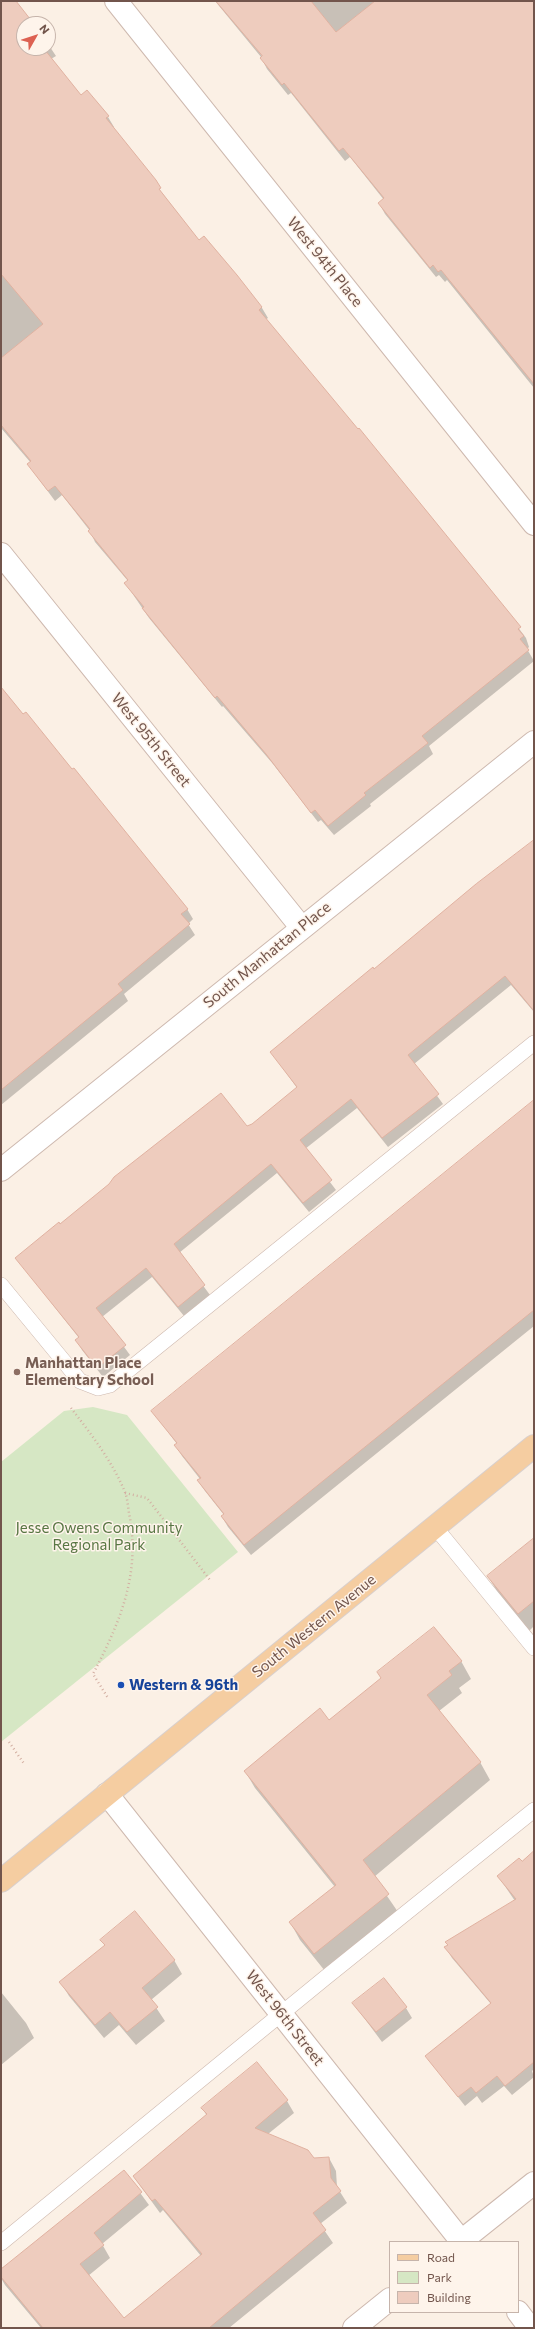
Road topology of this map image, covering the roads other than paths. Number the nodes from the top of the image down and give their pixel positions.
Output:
1 (116, 1) edge
2 (534, 524) edge
3 (1, 554) edge
4 (534, 742) edge
5 (301, 927) junction
6 (534, 1043) edge
7 (1, 1170) edge
8 (1, 1285) edge
9 (534, 1446) edge
10 (435, 1527) junction
11 (534, 1648) edge
12 (108, 1794) junction
13 (534, 1810) edge
14 (1, 1881) edge
15 (281, 2014) junction
16 (534, 2183) edge
17 (460, 2241) edge
18 (462, 2241) edge
19 (1, 2244) edge
20 (389, 2300) edge
21 (519, 2313) edge
22 (354, 2328) edge
23 (530, 2328) edge

1 - 2 street, West 94th Place
3 - 5 street, West 95th Street
4 - 5 street, South Manhattan Place
5 - 7 street, South Manhattan Place
6 - 8 lane
9 - 10 main road, South Western Avenue
10 - 11 lane
10 - 12 main road, South Western Avenue
12 - 14 main road, South Western Avenue
12 - 15 street, West 96th Street
13 - 15 lane
15 - 17 street, West 96th Street
15 - 19 lane
16 - 18 street
20 - 22 street
21 - 23 street

